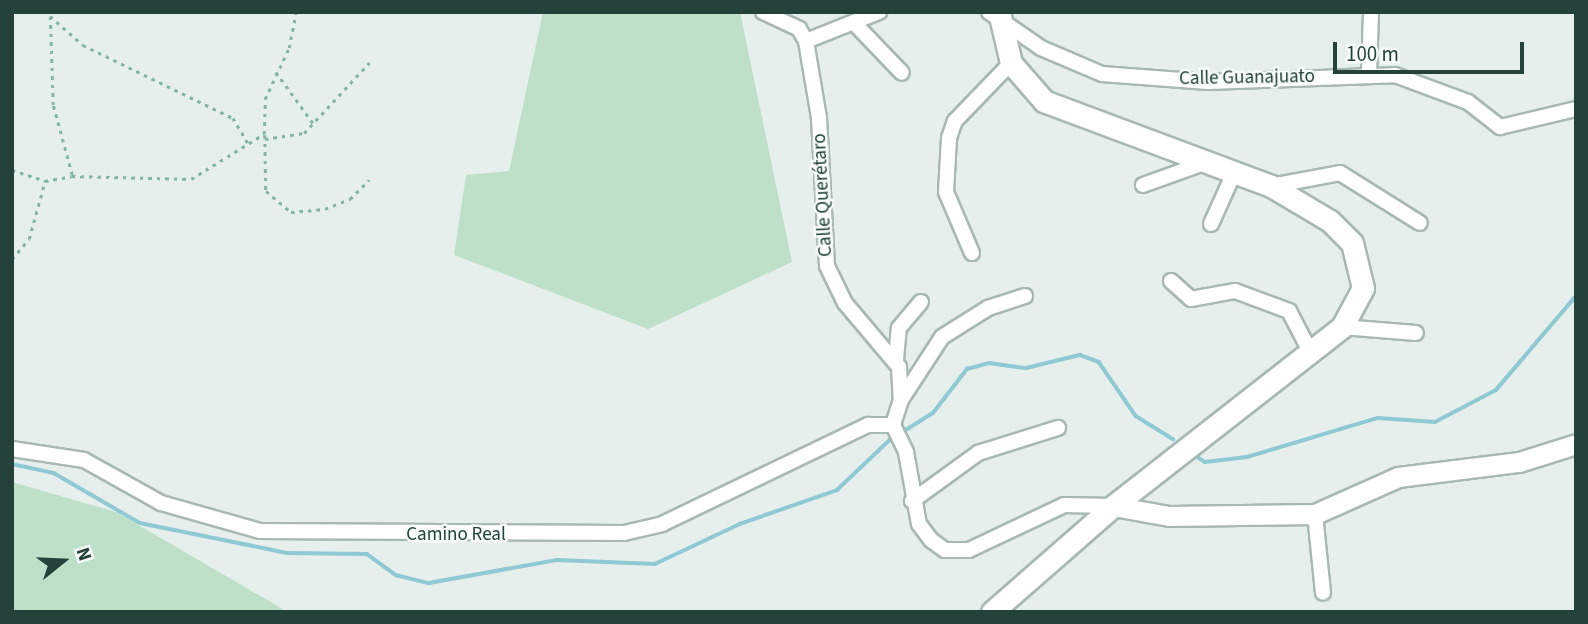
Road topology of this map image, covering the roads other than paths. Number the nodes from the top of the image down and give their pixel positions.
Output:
1 (762, 12) edge
2 (879, 12) edge
3 (1371, 12) edge
4 (995, 16) edge
5 (856, 25) junction
6 (806, 41) junction
7 (1011, 63) junction
8 (902, 73) dead end
9 (1369, 73) junction
10 (1576, 109) edge
11 (1204, 163) junction
12 (1234, 173) junction
13 (1143, 185) dead end
14 (1271, 187) junction
15 (1420, 223) dead end
16 (1210, 224) dead end
17 (972, 253) dead end
18 (1171, 281) dead end
19 (1025, 296) dead end
20 (921, 302) dead end
21 (1342, 327) junction
22 (1416, 333) dead end
23 (1311, 353) junction
24 (896, 360) junction
25 (901, 400) junction
26 (893, 425) junction
27 (1058, 428) dead end
28 (1576, 444) edge
29 (12, 449) edge
30 (912, 501) junction
31 (1114, 506) junction
32 (1315, 513) junction
33 (1323, 593) dead end
34 (992, 612) edge

1 - 6 street
2 - 5 street
3 - 9 street
4 - 7 main road
4 - 9 street, Calle Guanajuato
5 - 6 street
5 - 8 street
6 - 24 street, Calle Querétaro
7 - 11 main road
7 - 17 street
9 - 10 street, Calle Guanajuato
11 - 12 main road
11 - 13 street
12 - 14 main road
12 - 16 street
14 - 15 street
14 - 21 main road
18 - 23 street
19 - 25 street
20 - 24 street
21 - 22 street
21 - 23 main road
23 - 31 main road
24 - 25 street
25 - 26 street
26 - 29 street, Camino Real
26 - 30 street
27 - 30 street
28 - 32 street
30 - 31 street
31 - 32 street
31 - 34 main road
32 - 33 street

